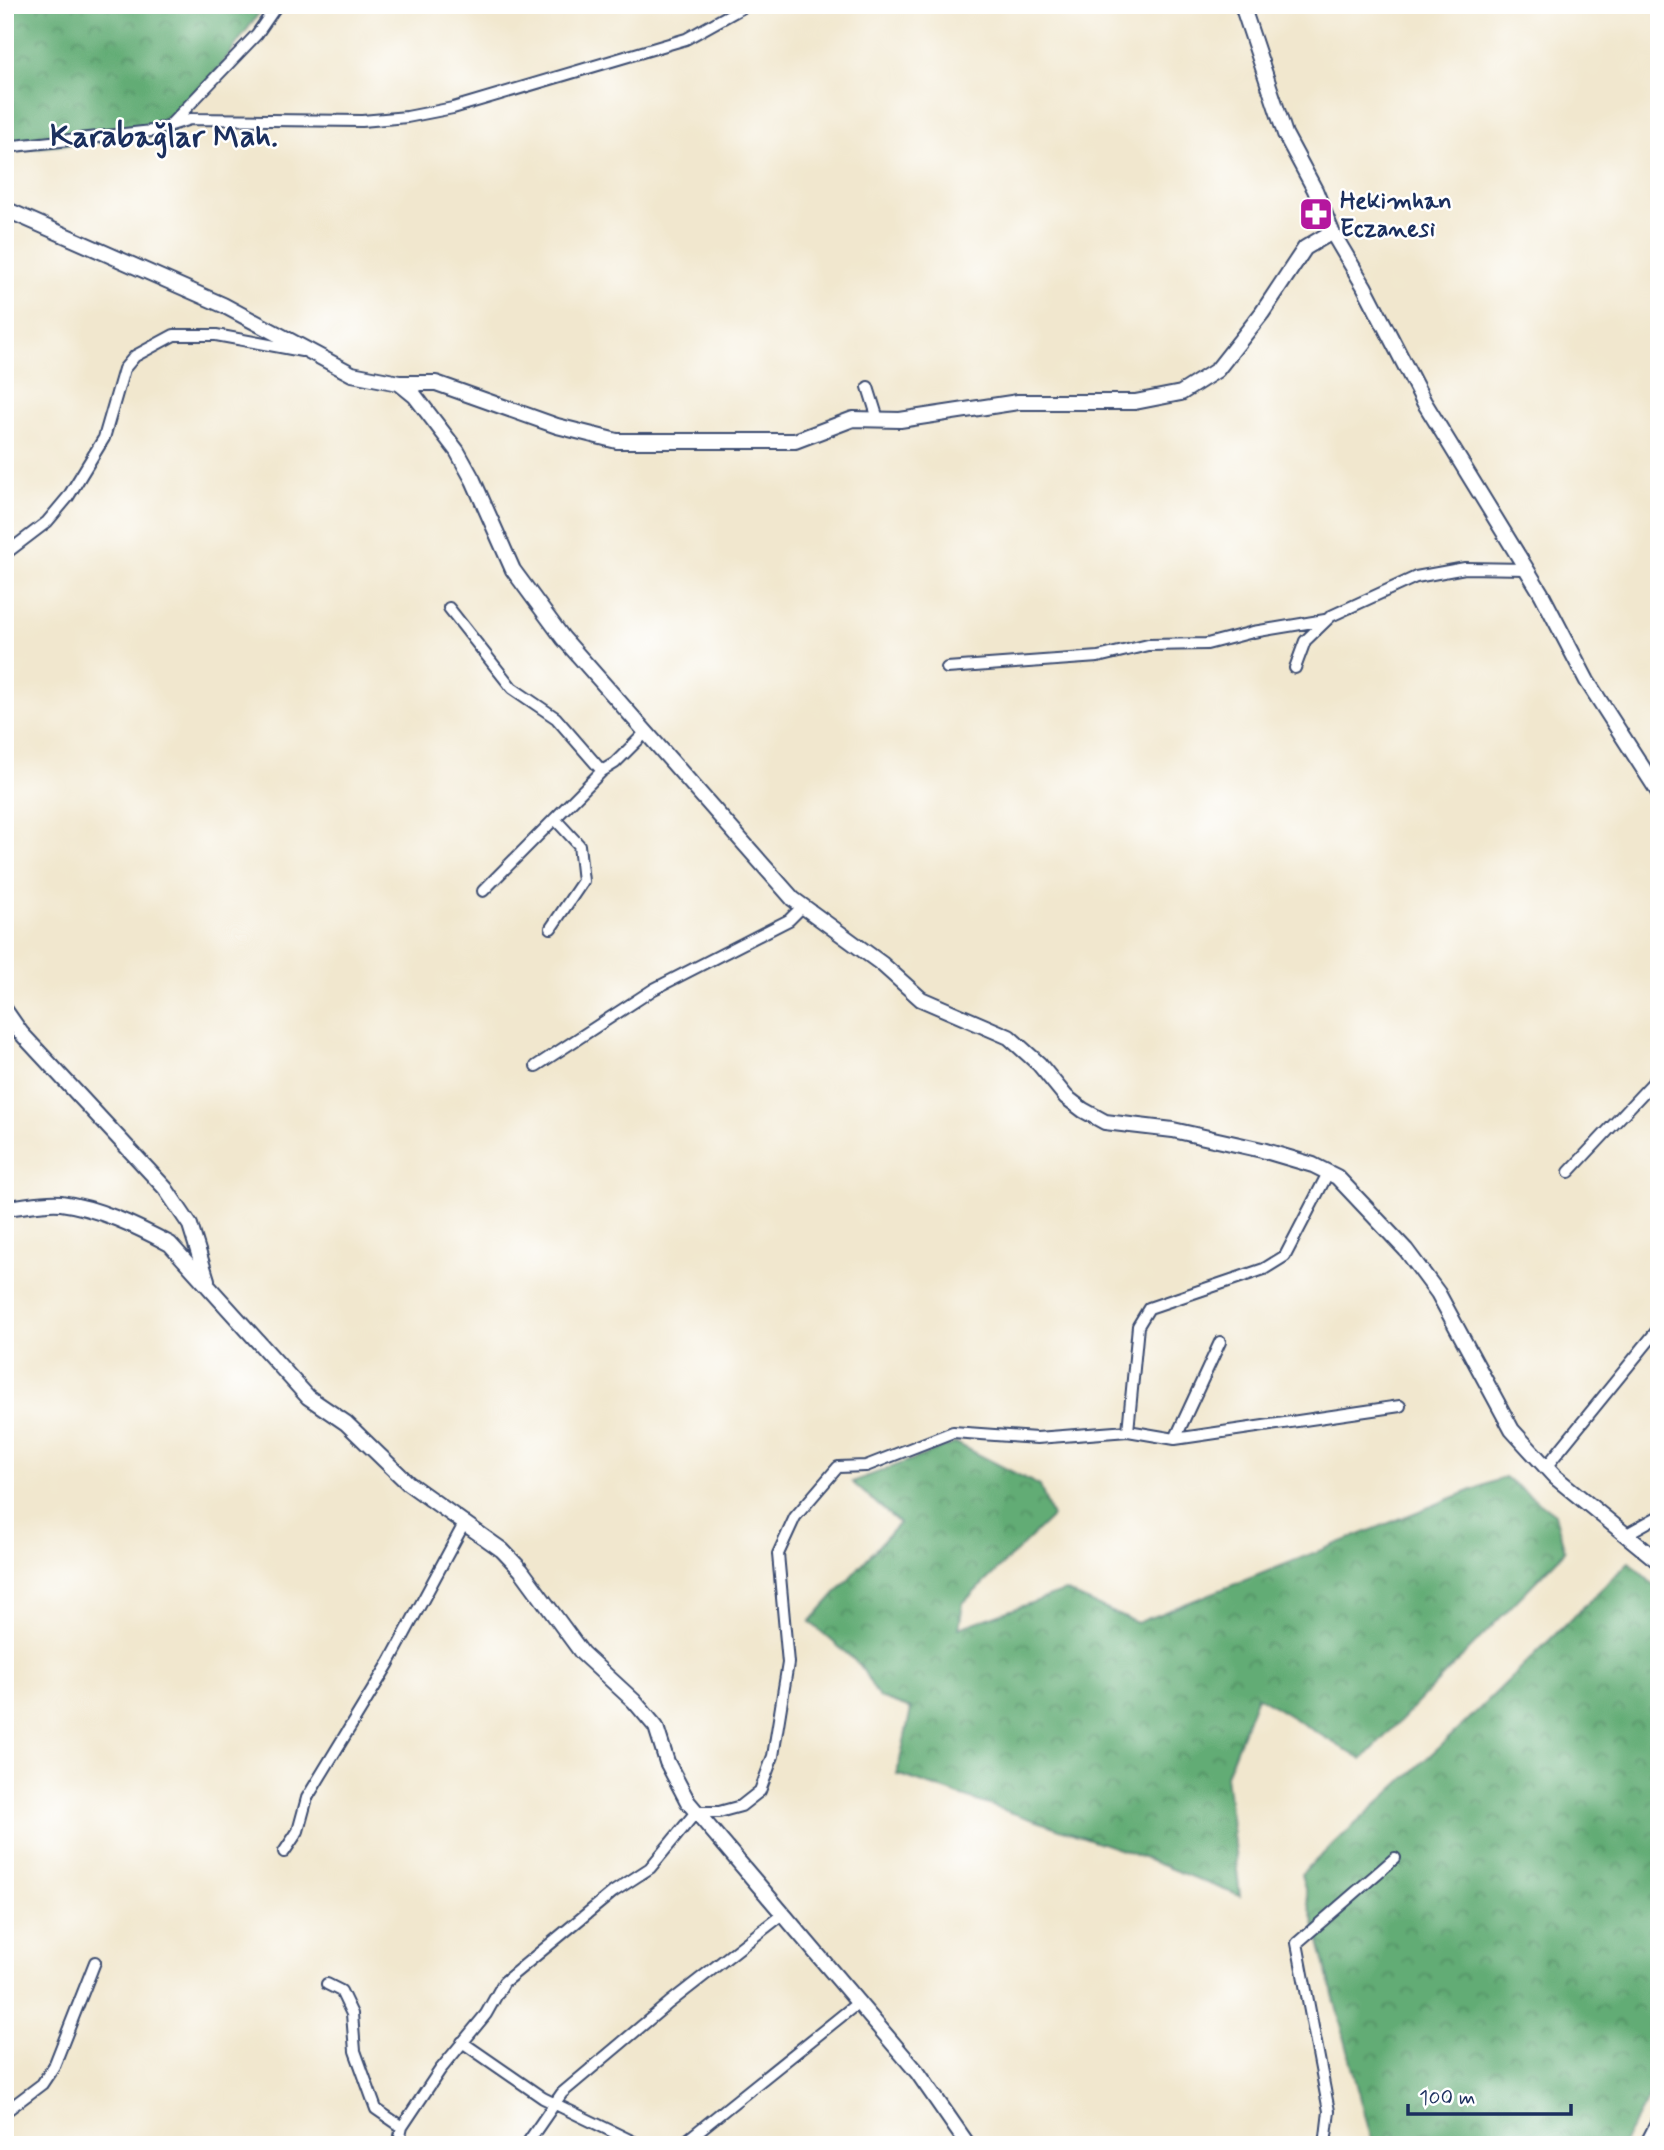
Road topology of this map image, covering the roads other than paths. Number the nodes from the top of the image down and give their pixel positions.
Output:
1 (277, 5) edge
2 (747, 5) edge
3 (1242, 5) edge
4 (169, 126) junction
5 (5, 147) edge
6 (5, 209) edge
7 (1332, 232) junction
8 (305, 352) junction
9 (399, 383) junction
10 (868, 387) dead end
11 (878, 419) junction
12 (5, 554) edge
13 (1527, 569) junction
14 (449, 608) dead end
15 (1325, 620) junction
16 (947, 668) dead end
17 (1295, 668) dead end
18 (647, 731) junction
19 (602, 771) junction
20 (1659, 793) edge
21 (555, 819) junction
22 (483, 891) dead end
23 (803, 906) junction
24 (551, 929) dead end
25 (5, 1010) edge
26 (536, 1066) dead end
27 (1659, 1076) edge
28 (1569, 1172) dead end
29 (1328, 1173) junction
30 (5, 1209) edge
31 (210, 1288) junction
32 (1659, 1328) edge
33 (1220, 1342) dead end
34 (1400, 1406) dead end
35 (1128, 1431) junction
36 (1175, 1440) junction
37 (1546, 1466) junction
38 (1659, 1516) edge
39 (465, 1522) junction
40 (1625, 1535) junction
41 (1659, 1563) edge
42 (696, 1812) junction
43 (284, 1852) dead end
44 (1395, 1858) dead end
45 (783, 1914) junction
46 (95, 1962) dead end
47 (327, 1984) dead end
48 (859, 2002) junction
49 (461, 2042) junction
50 (554, 2103) junction
51 (5, 2112) edge
52 (1659, 2122) edge
53 (402, 2127) junction
54 (398, 2145) edge
55 (526, 2145) edge
56 (640, 2145) edge
57 (681, 2145) edge
58 (968, 2145) edge
59 (1325, 2145) edge
60 (1647, 2145) edge

1 - 4 street
2 - 4 street
3 - 7 street
4 - 5 street
6 - 8 street
7 - 11 street
7 - 13 street
8 - 9 street
8 - 12 street
9 - 11 street
9 - 18 street
10 - 11 street
13 - 15 street
13 - 20 street
14 - 19 street
15 - 16 street
15 - 17 street
18 - 19 street
18 - 23 street
19 - 21 street
21 - 22 street
21 - 24 street
23 - 26 street
23 - 29 street
25 - 31 street
27 - 28 street
29 - 35 street
29 - 37 street
30 - 31 street
31 - 39 street
32 - 37 street
33 - 36 street
34 - 36 street
35 - 36 street
35 - 42 street
37 - 40 street
38 - 40 street
39 - 42 street
39 - 43 street
40 - 41 street
42 - 45 street
42 - 49 street
44 - 59 street
45 - 48 street
45 - 50 street
46 - 51 street
47 - 53 street
48 - 57 street
48 - 58 street
49 - 50 street
49 - 53 street
50 - 55 street
50 - 56 street
52 - 60 street
53 - 54 street

